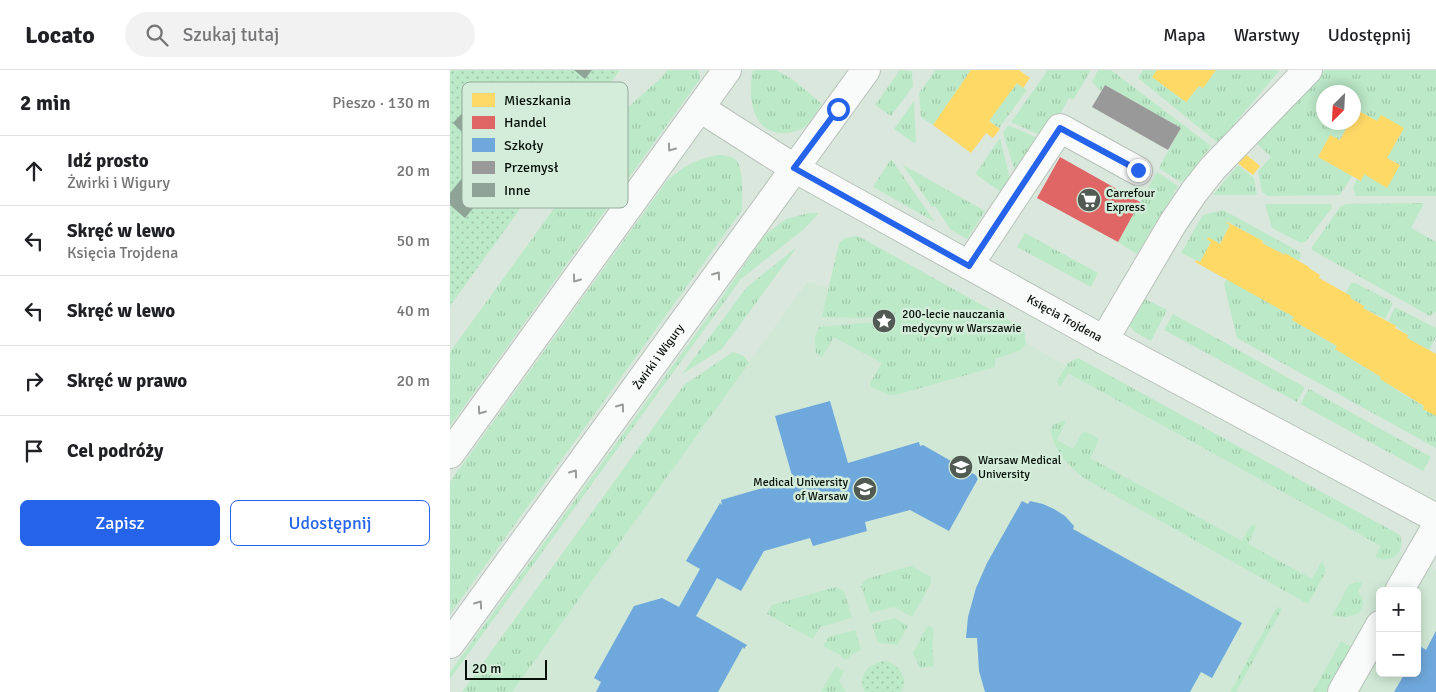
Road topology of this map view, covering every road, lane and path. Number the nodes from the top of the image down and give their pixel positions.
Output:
1 (727, 70) edge
2 (866, 70) edge
3 (1308, 70) edge
4 (700, 108) junction
5 (794, 168) junction
6 (1138, 170) dead end
7 (628, 208) edge
8 (628, 208) edge
9 (969, 266) junction
10 (1104, 340) junction
11 (450, 454) edge
12 (1436, 518) edge
13 (1436, 527) edge
14 (1401, 587) edge
15 (1376, 632) edge
16 (450, 644) edge
17 (1342, 692) edge

1 - 4 main road
2 - 5 main road, Żwirki i Wigury
3 - 10 main road
4 - 5 main road, Księcia Trojdena
4 -> 7 main road
5 - 9 main road, Księcia Trojdena
16 -> 5 main road, Żwirki i Wigury
6 - 9 main road
8 -> 11 main road
9 - 10 main road, Księcia Trojdena
10 - 12 main road, Księcia Trojdena
13 - 14 main road
15 - 17 main road

